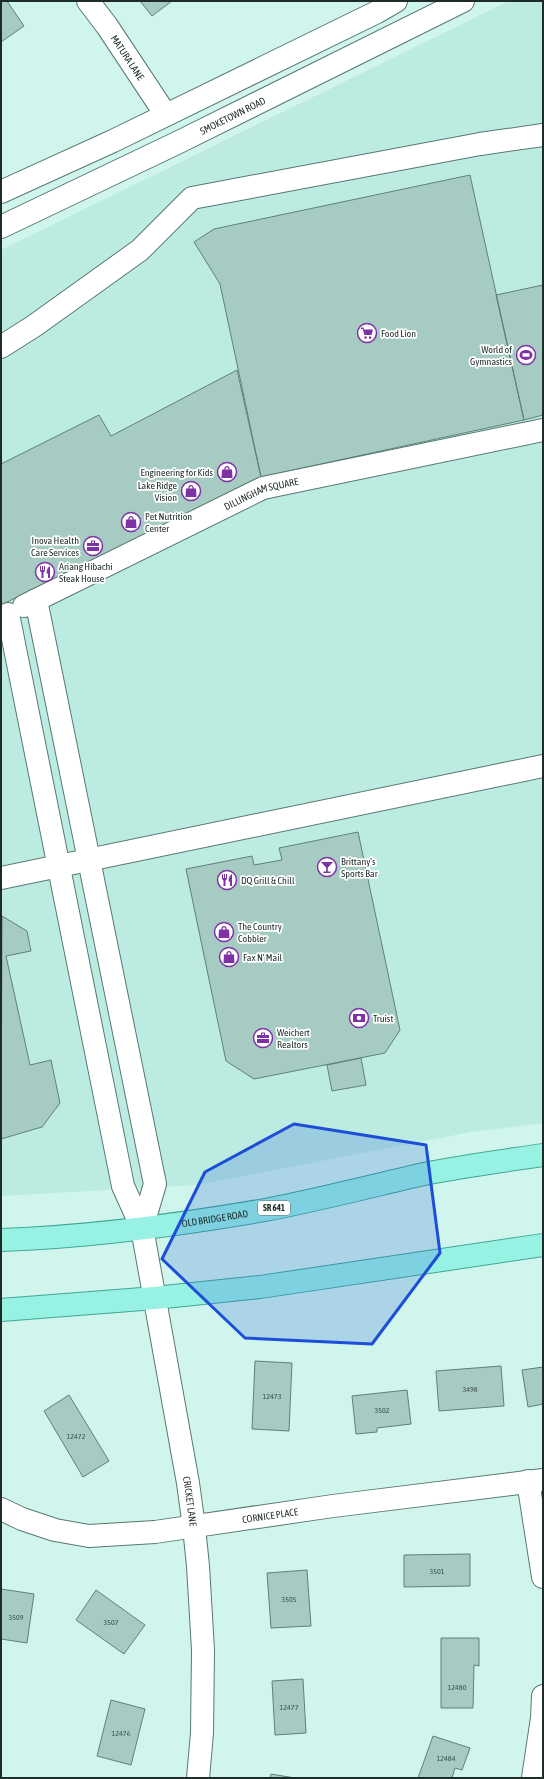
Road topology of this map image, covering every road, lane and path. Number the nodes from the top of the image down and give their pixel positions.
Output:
1 (88, 1) edge
2 (396, 1) edge
3 (463, 1) edge
4 (374, 7) edge
5 (166, 116) junction
6 (543, 134) edge
7 (1, 192) edge
8 (1, 227) edge
9 (1, 347) edge
10 (543, 430) edge
11 (36, 600) junction
12 (5, 616) edge
13 (543, 766) edge
14 (89, 860) junction
15 (59, 866) junction
16 (1, 878) edge
17 (543, 1155) edge
18 (142, 1228) junction
19 (1, 1240) edge
20 (543, 1245) edge
21 (155, 1298) junction
22 (1, 1310) edge
23 (535, 1480) edge
24 (2, 1510) edge
25 (194, 1527) junction
26 (543, 1577) edge
27 (543, 1696) edge
28 (198, 1778) edge
29 (533, 1778) edge

1 - 5 street, MATURA LANE
2 - 4 street
3 - 8 street, SMOKETOWN ROAD
4 - 5 street
5 - 7 street
6 - 9 street
10 - 11 street, DILLINGHAM SQUARE
11 - 12 street, DILLINGHAM SQUARE
11 - 14 street
12 - 15 street
13 - 14 street
14 - 15 street
14 - 18 street
15 - 16 street
15 - 18 street
17 - 18 main road, OLD BRIDGE ROAD / SR 641
18 - 19 main road, OLD BRIDGE ROAD / SR 641
18 - 21 street, CRICKET LANE
20 - 21 main road
21 - 22 main road
21 - 25 street, CRICKET LANE
23 - 25 street, CORNICE PLACE
23 - 26 street
24 - 25 street, CORNICE PLACE
25 - 28 street, CRICKET LANE
27 - 29 street

